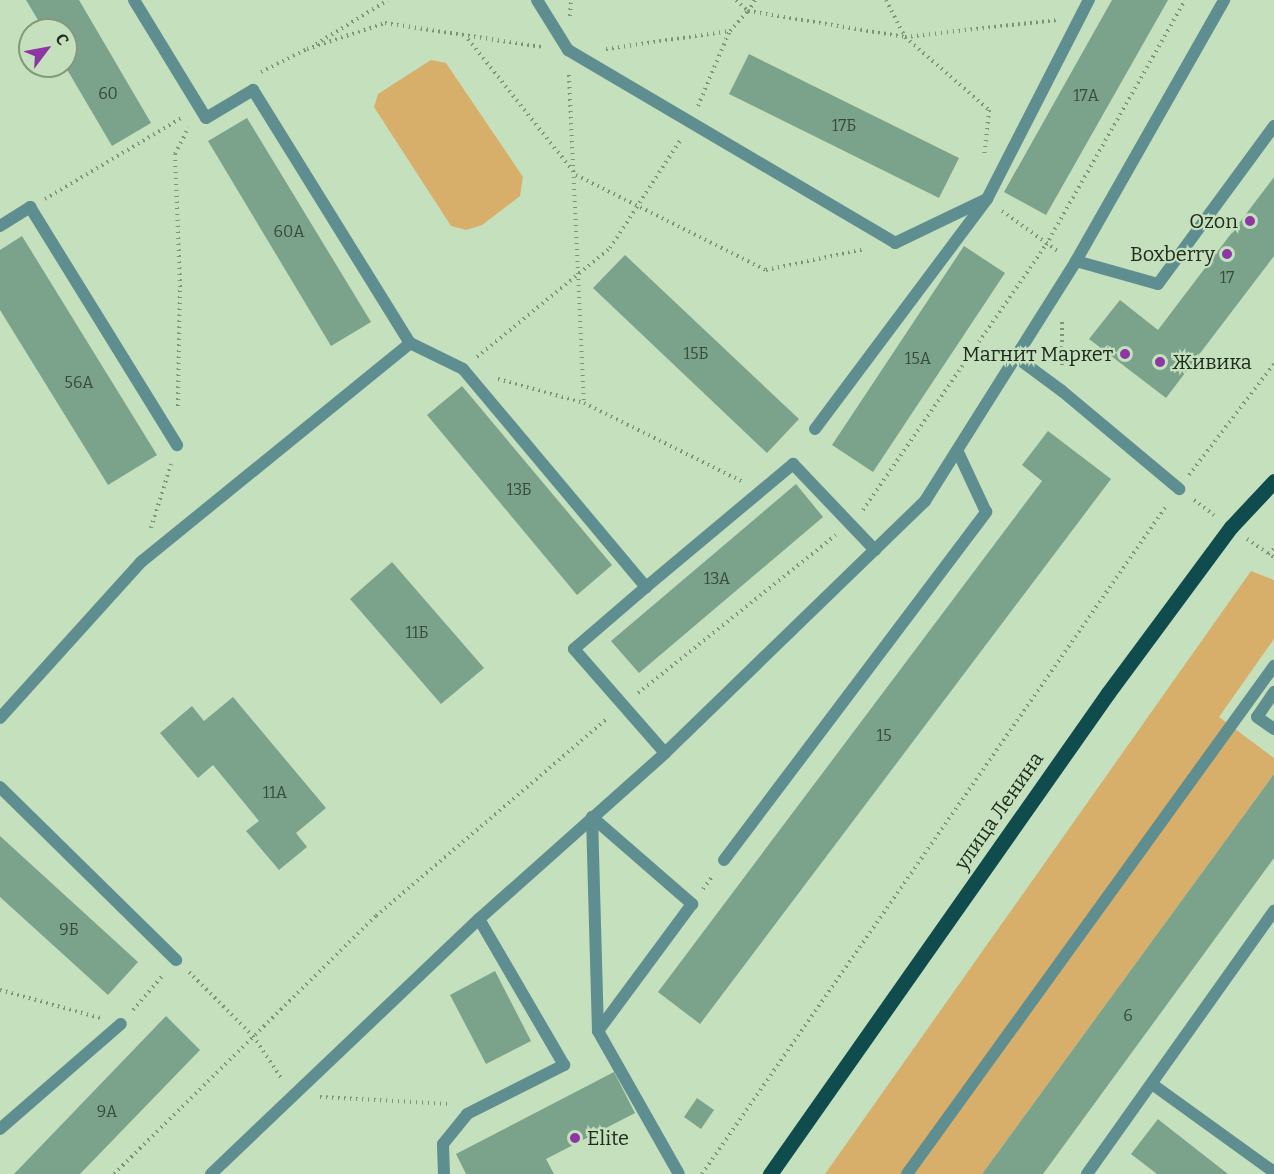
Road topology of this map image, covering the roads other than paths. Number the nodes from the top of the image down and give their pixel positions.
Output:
1 (134, 0) edge
2 (537, 0) edge
3 (1089, 0) edge
4 (1224, 0) edge
5 (1274, 126) edge
6 (987, 199) junction
7 (0, 226) edge
8 (1076, 261) junction
9 (410, 343) junction
10 (1016, 357) junction
11 (815, 429) dead end
12 (177, 445) road end
13 (958, 452) junction
14 (1274, 481) edge
15 (1179, 489) road end
16 (874, 550) junction
17 (646, 587) junction
18 (1274, 666) edge
19 (1274, 692) edge
20 (0, 718) edge
21 (1274, 729) edge
22 (665, 753) junction
23 (0, 787) edge
24 (592, 817) junction
25 (724, 860) road end
26 (1274, 911) edge
27 (479, 919) junction
28 (176, 960) road end
29 (121, 1024) road end
30 (598, 1031) junction
31 (1152, 1084) junction
32 (0, 1129) edge
33 (1274, 1172) edge
34 (212, 1174) edge
35 (444, 1174) edge
36 (679, 1174) edge
37 (770, 1174) edge
38 (907, 1174) edge
39 (1087, 1174) edge

1 - 9 street
2 - 6 street
3 - 6 street
4 - 8 street
5 - 8 street
6 - 11 street
7 - 12 street
8 - 10 street
9 - 17 street
9 - 20 street
10 - 13 street
10 - 15 street
13 - 16 street
13 - 25 street
14 - 37 main road, улица Ленина
16 - 17 street
16 - 22 street
17 - 22 street
18 - 38 street
19 - 21 street
22 - 24 street
23 - 28 street
24 - 27 street
24 - 30 street
24 - 30 street
26 - 31 street
27 - 34 street
27 - 35 street
29 - 32 street
30 - 36 street
31 - 33 street
31 - 39 street

